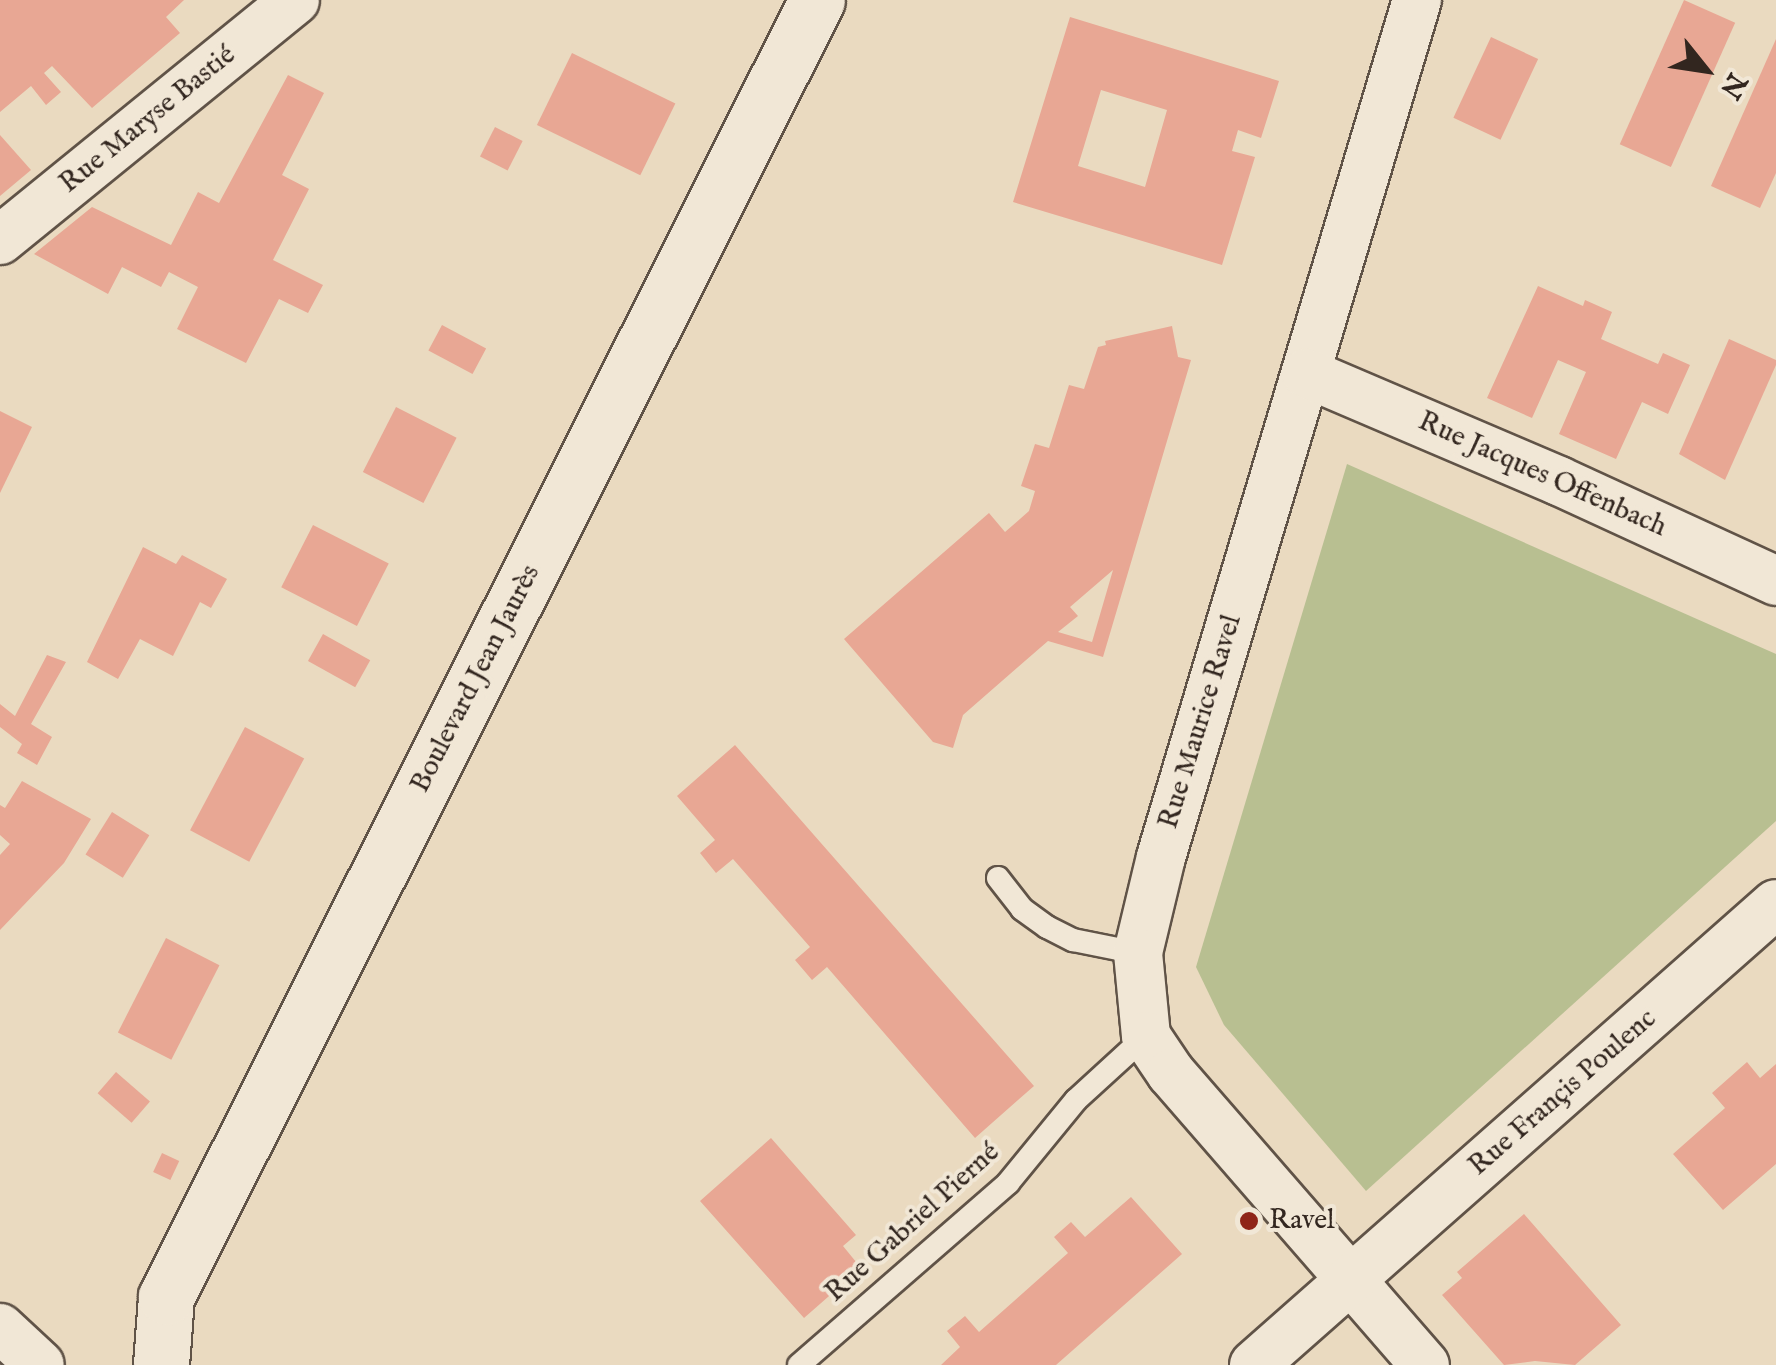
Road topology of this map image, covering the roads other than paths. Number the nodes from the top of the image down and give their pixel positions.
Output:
1 (295, 0) edge
2 (817, 0) edge
3 (1418, 0) edge
4 (0, 240) edge
5 (1306, 373) junction
6 (1776, 581) edge
7 (998, 878) dead end
8 (1776, 904) edge
9 (1138, 953) junction
10 (1146, 1036) junction
11 (1350, 1282) junction
12 (0, 1328) edge
13 (40, 1365) edge
14 (162, 1365) edge
15 (800, 1365) edge
16 (1254, 1365) edge
17 (1424, 1365) edge

1 - 4 street, Rue Maryse Bastié
2 - 14 street, Boulevard Jean Jaurès
3 - 5 street, Rue Maurice Ravel
5 - 6 street, Rue Jacques Offenbach
5 - 9 street, Rue Maurice Ravel
7 - 9 lane
8 - 11 street, Rue Françis Poulenc
9 - 10 street, Rue Maurice Ravel
10 - 11 street
10 - 15 lane, Rue Gabriel Pierné
11 - 16 street, Rue Françis Poulenc
11 - 17 street
12 - 13 street

